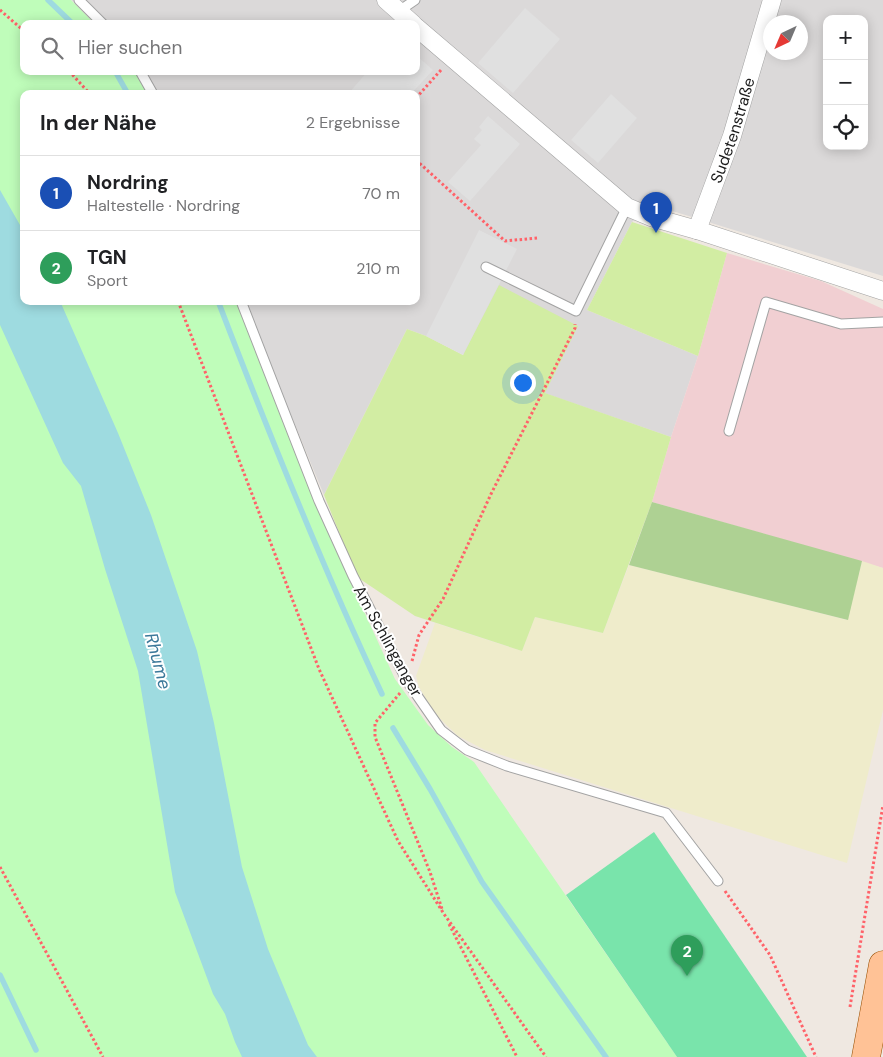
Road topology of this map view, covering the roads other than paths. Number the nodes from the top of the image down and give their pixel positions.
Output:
1 (78, 0) edge
2 (415, 0) edge
3 (772, 0) edge
4 (392, 6) edge
5 (99, 20) edge
6 (408, 20) edge
7 (420, 30) edge
8 (142, 75) edge
9 (150, 90) edge
10 (627, 207) junction
11 (697, 230) junction
12 (486, 267) dead end
13 (883, 291) edge
14 (243, 305) edge
15 (883, 322) edge
16 (730, 431) dead end
17 (718, 881) road end
18 (883, 965) edge
19 (866, 1057) edge

1 - 5 lane
2 - 4 lane
3 - 11 street, Sudetenstraße
4 - 6 street
7 - 10 street
8 - 9 lane
10 - 11 street
10 - 12 lane
11 - 13 street
14 - 17 lane, Am Schlinganger
15 - 16 lane
18 - 19 main road

